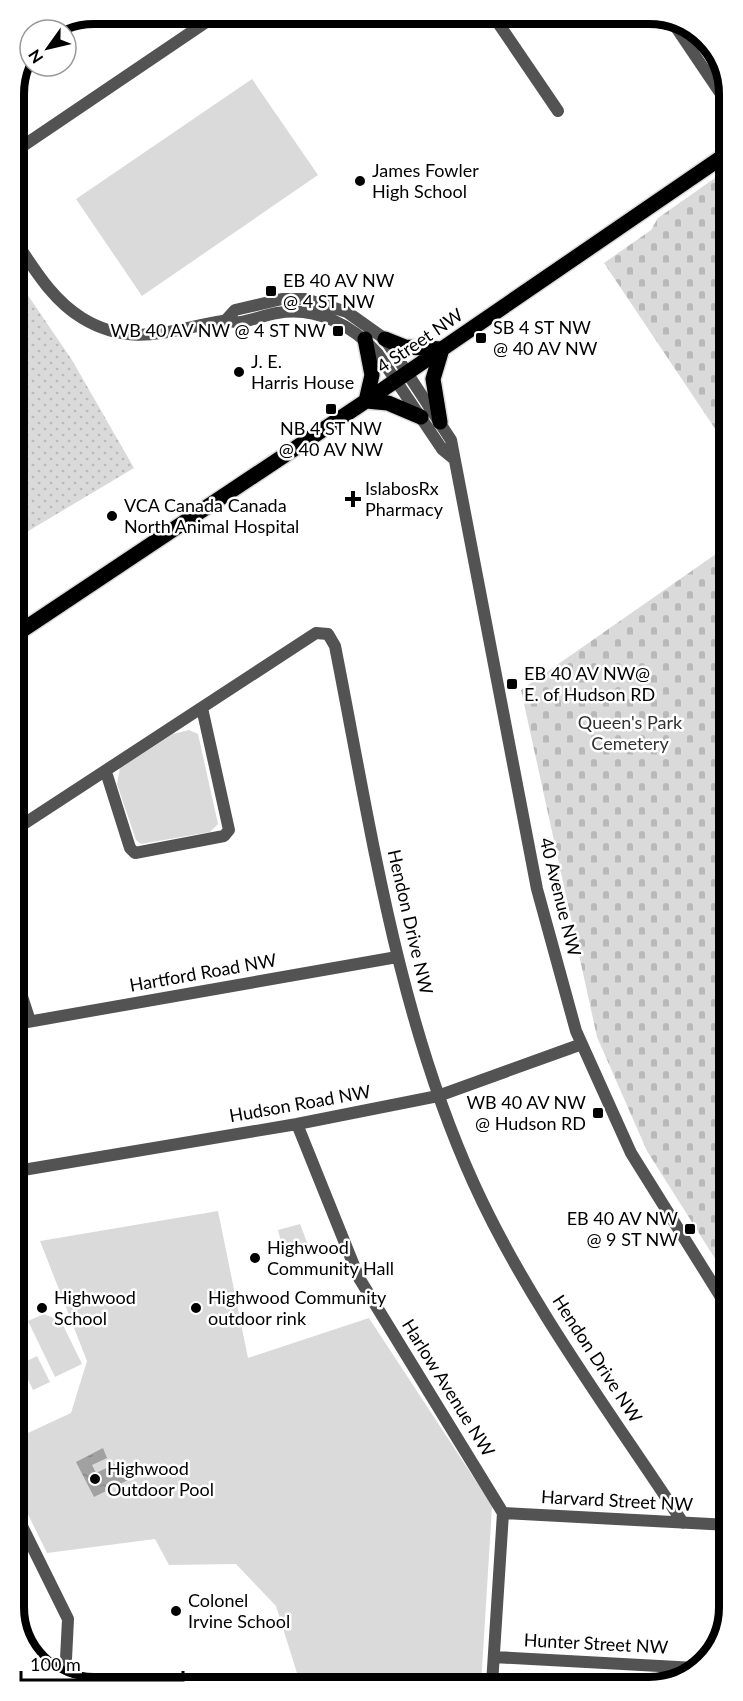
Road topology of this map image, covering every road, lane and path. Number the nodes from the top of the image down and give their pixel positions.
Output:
1 (202, 24) edge
2 (499, 24) edge
3 (678, 30) edge
4 (719, 91) edge
5 (558, 111) dead end
6 (24, 145) edge
7 (719, 159) edge
8 (24, 253) edge
9 (225, 321) junction
10 (365, 339) junction
11 (384, 339) junction
12 (442, 349) junction
13 (402, 377) junction
14 (366, 401) junction
15 (420, 417) junction
16 (440, 422) junction
17 (453, 458) junction
18 (24, 629) edge
19 (202, 708) junction
20 (106, 772) junction
21 (24, 824) edge
22 (397, 957) junction
23 (24, 1003) edge
24 (30, 1021) junction
25 (24, 1022) edge
26 (582, 1044) junction
27 (438, 1096) junction
28 (297, 1124) junction
29 (24, 1170) edge
30 (719, 1286) edge
31 (503, 1513) junction
32 (683, 1523) junction
33 (719, 1525) edge
34 (24, 1530) edge
35 (494, 1656) junction
36 (684, 1667) edge
37 (65, 1671) edge
38 (492, 1677) edge

1 - 6 street
2 - 5 street
3 - 4 street
7 - 12 main road, 4 Street NW
8 - 9 street, 40 Avenue NW
9 - 10 street, 40 Avenue NW
9 - 11 street, 40 Avenue NW
10 - 13 street, 40 Avenue NW
10 - 14 main road
11 - 12 main road
11 - 13 street, 40 Avenue NW
12 - 13 main road, 4 Street NW
12 - 16 main road
13 - 14 main road, 4 Street NW
13 - 15 street, 40 Avenue NW
13 - 16 street, 40 Avenue NW
14 - 15 main road
14 - 18 main road, 4 Street NW
15 - 17 street, 40 Avenue NW
16 - 17 street, 40 Avenue NW
17 - 26 street, 40 Avenue NW
19 - 20 street, Hendon Drive NW
19 - 20 street
19 - 22 street, Hendon Drive NW
20 - 21 street, Hendon Drive NW
22 - 24 street, Hartford Road NW
22 - 27 street, Hendon Drive NW
23 - 24 street
24 - 25 street, Hartford Road NW
26 - 27 street, Hudson Road NW
26 - 30 street, 40 Avenue NW
27 - 28 street, Hudson Road NW
27 - 32 street, Hendon Drive NW
28 - 29 street, Hudson Road NW
28 - 31 street, Harlow Avenue NW
31 - 32 street, Harvard Street NW
31 - 35 street
32 - 33 street, Harvard Street NW
34 - 37 street
35 - 36 street, Hunter Street NW
35 - 38 street

